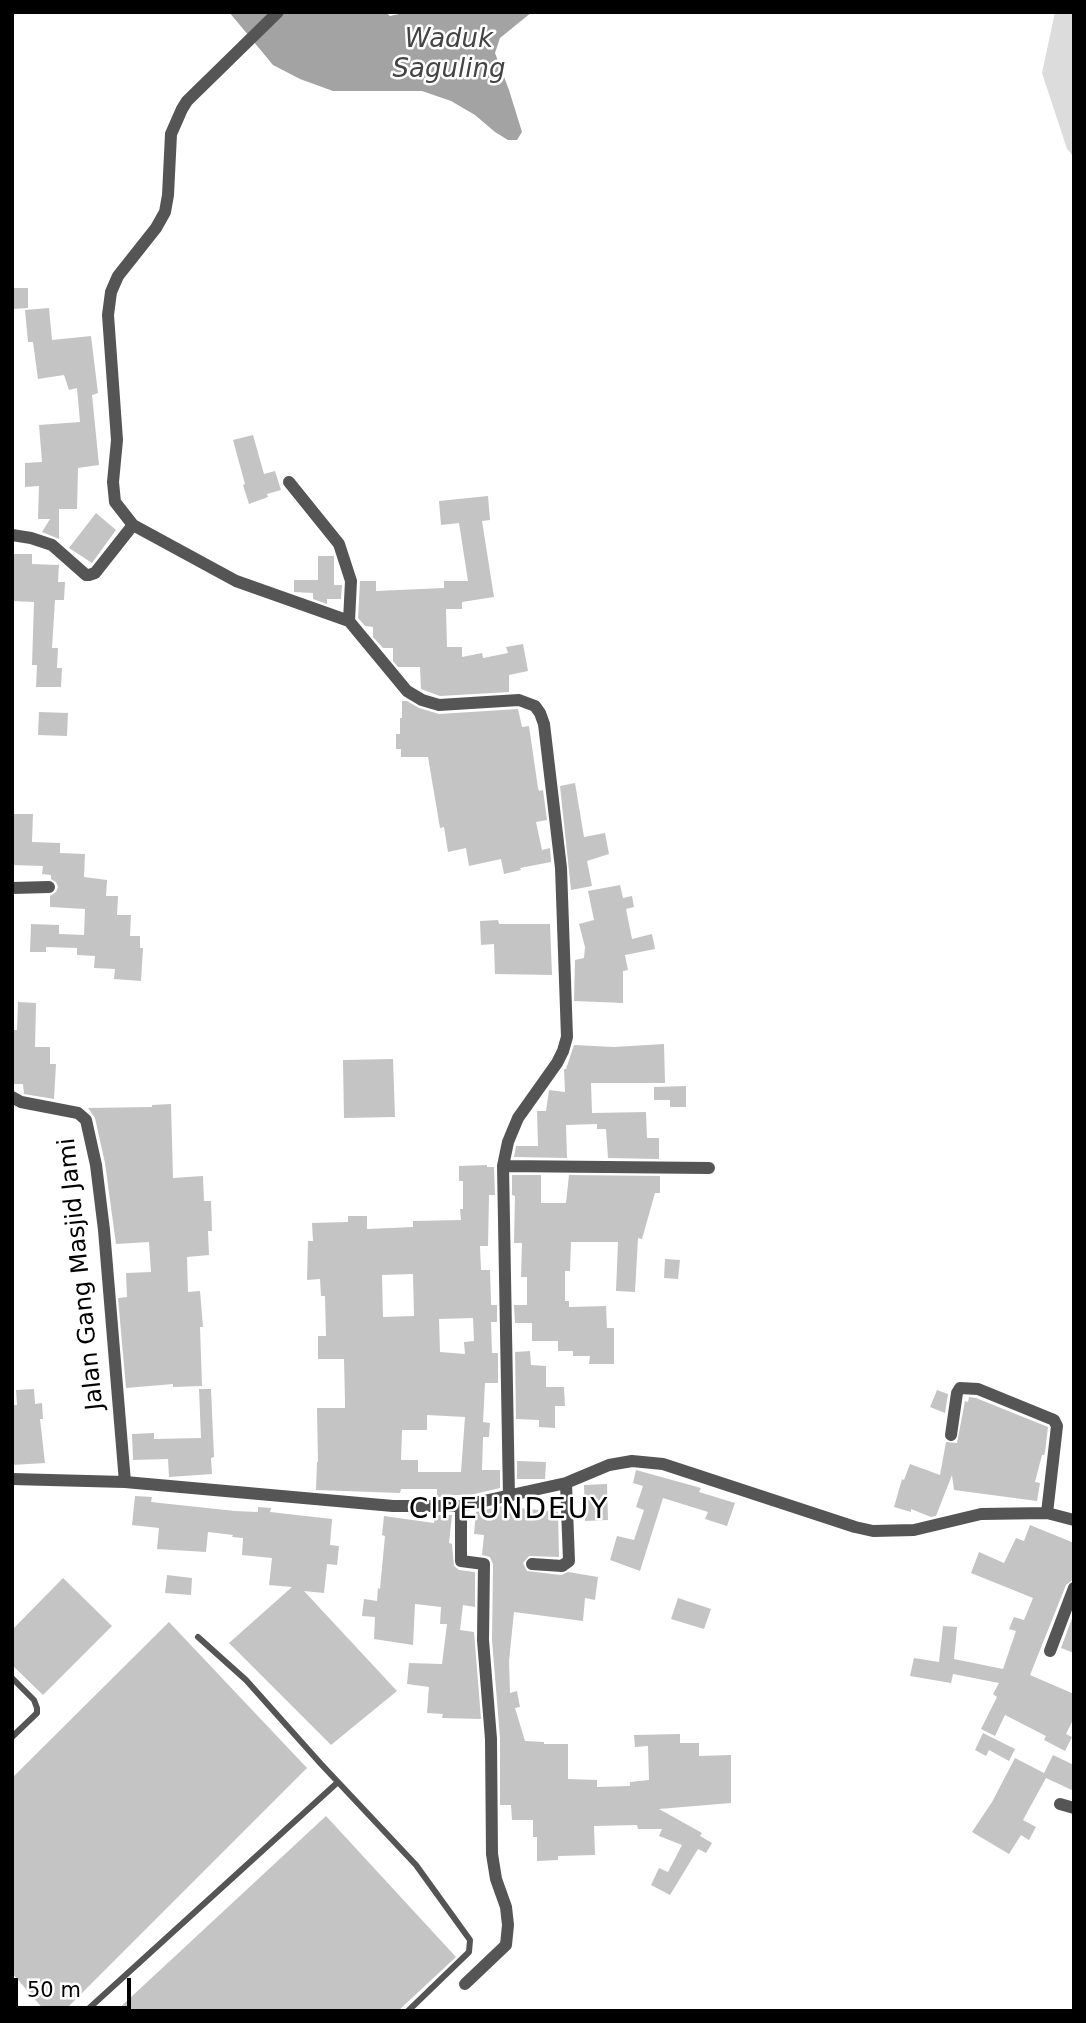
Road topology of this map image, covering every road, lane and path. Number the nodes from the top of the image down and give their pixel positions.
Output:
1 (278, 12) edge
2 (289, 482) dead end
3 (133, 525) junction
4 (12, 535) edge
5 (349, 621) junction
6 (49, 887) dead end
7 (12, 888) edge
8 (12, 1097) edge
9 (503, 1166) junction
10 (709, 1168) dead end
11 (951, 1435) dead end
12 (12, 1479) edge
13 (125, 1482) junction
14 (566, 1483) junction
15 (509, 1497) junction
16 (461, 1506) junction
17 (1047, 1513) junction
18 (1074, 1520) edge
19 (532, 1564) dead end
20 (1074, 1588) edge
21 (198, 1637) dead end
22 (1049, 1651) dead end
23 (12, 1678) edge
24 (12, 1737) edge
25 (338, 1782) junction
26 (1060, 1804) dead end
27 (1074, 1808) edge
28 (465, 1984) dead end
29 (86, 2011) edge
30 (408, 2011) edge

1 - 3 street
2 - 5 street
3 - 4 street
3 - 5 street
5 - 9 street
6 - 7 street
8 - 13 street, Jalan Gang Masjid Jami
9 - 10 street
9 - 15 street
11 - 17 street
12 - 13 street
13 - 16 street
14 - 15 street
14 - 17 street
14 - 19 street
15 - 16 street
16 - 28 street
17 - 18 street
20 - 22 street
21 - 25 lane
23 - 24 lane
25 - 29 lane
25 - 30 lane
26 - 27 street

